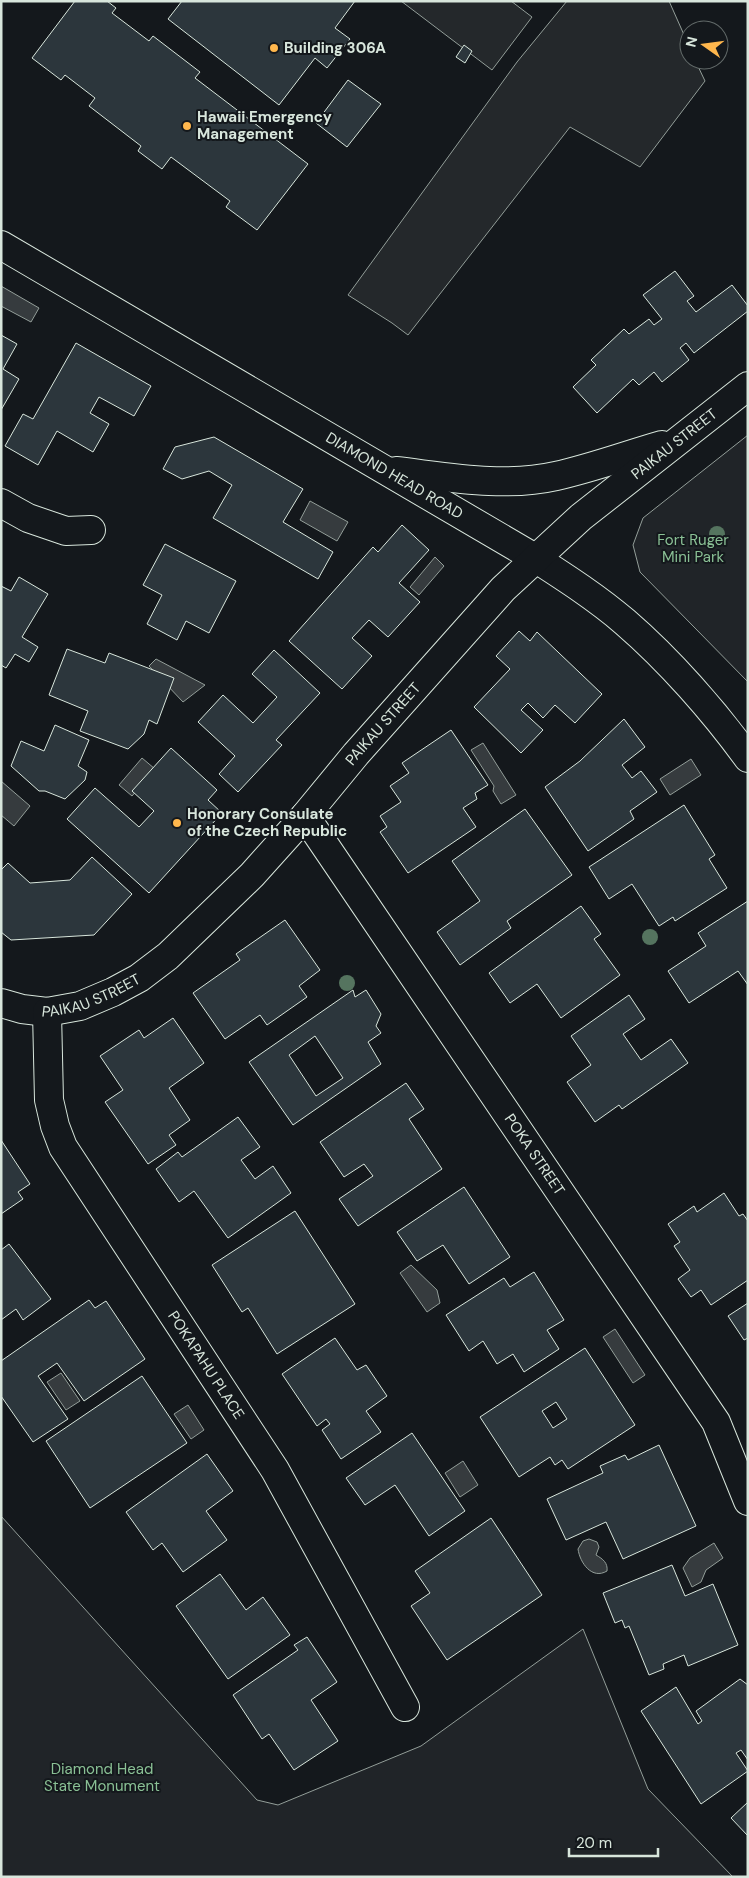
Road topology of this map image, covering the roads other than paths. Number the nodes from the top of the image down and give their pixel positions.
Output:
1 (1, 245) edge
2 (748, 386) edge
3 (676, 441) junction
4 (386, 471) junction
5 (1, 503) edge
6 (91, 530) dead end
7 (535, 558) junction
8 (748, 758) edge
9 (305, 816) junction
10 (1, 1003) edge
11 (47, 1012) junction
12 (748, 1501) edge
13 (405, 1707) dead end

1 - 4 street, DIAMOND HEAD ROAD
2 - 3 street, PAIKAU STREET
3 - 4 street
3 - 7 street, PAIKAU STREET
4 - 7 street, DIAMOND HEAD ROAD
5 - 6 street
7 - 8 street, DIAMOND HEAD ROAD
7 - 9 street, PAIKAU STREET
9 - 11 street, PAIKAU STREET
9 - 12 street, POKA STREET
10 - 11 street, PAIKAU STREET
11 - 13 street, POKAPAHU PLACE

